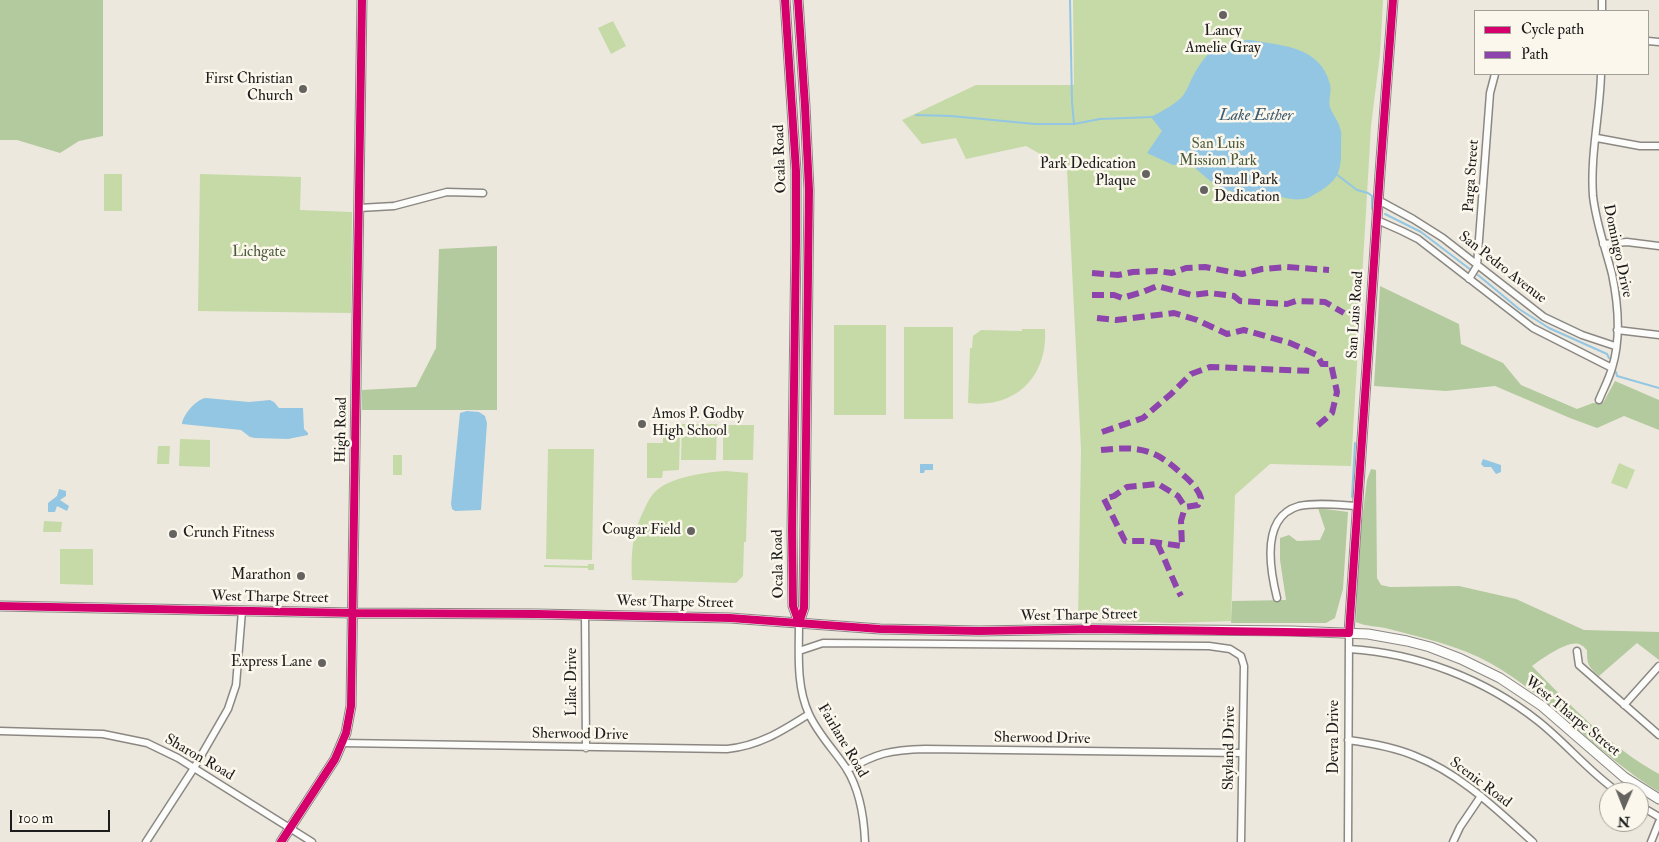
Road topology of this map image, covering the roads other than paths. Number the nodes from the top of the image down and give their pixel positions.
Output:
1 (362, 0) edge
2 (785, 0) edge
3 (798, 0) edge
4 (1393, 0) edge
5 (801, 49) junction
6 (789, 50) junction
7 (802, 61) junction
8 (790, 62) junction
9 (1495, 75) edge
10 (1601, 75) edge
11 (1596, 138) junction
12 (794, 141) junction
13 (1659, 146) edge
14 (807, 147) junction
15 (483, 193) dead end
16 (1378, 200) junction
17 (359, 208) junction
18 (1377, 220) junction
19 (796, 242) junction
20 (809, 242) junction
21 (1603, 244) junction
22 (1659, 246) edge
23 (796, 258) junction
24 (809, 259) junction
25 (1478, 266) junction
26 (1469, 279) junction
27 (1617, 330) junction
28 (1659, 335) edge
29 (1615, 346) junction
30 (1612, 368) junction
31 (1599, 400) dead end
32 (793, 482) junction
33 (806, 482) junction
34 (1357, 506) junction
35 (1277, 598) dead end
36 (0, 606) edge
37 (242, 611) junction
38 (353, 613) junction
39 (585, 615) junction
40 (799, 623) junction
41 (1349, 633) junction
42 (1349, 649) junction
43 (798, 651) junction
44 (1577, 651) dead end
45 (1659, 666) edge
46 (1624, 705) junction
47 (808, 714) junction
48 (0, 731) edge
49 (1659, 735) edge
50 (1348, 740) junction
51 (342, 743) junction
52 (586, 748) junction
53 (1242, 753) junction
54 (194, 768) junction
55 (847, 770) junction
56 (1605, 782) edge
57 (1482, 796) junction
58 (1659, 800) edge
59 (1659, 822) edge
60 (290, 828) junction
61 (146, 842) edge
62 (281, 842) edge
63 (312, 842) edge
64 (865, 842) edge
65 (1241, 842) edge
66 (1348, 842) edge
67 (1454, 842) edge
68 (1533, 842) edge
69 (1651, 842) edge

1 - 17 main road, High Road
2 - 6 main road, Ocala Road
3 - 5 main road, Ocala Road
4 - 16 main road, San Luis Road
5 - 6 main road
5 - 7 main road, Ocala Road
6 - 8 main road, Ocala Road
7 - 8 main road
7 - 14 main road, Ocala Road
8 - 12 main road, Ocala Road
9 - 25 street, Parga Street
10 - 11 street, Domingo Drive
11 - 13 street
11 - 21 street, Domingo Drive
12 - 14 main road
12 - 19 main road, Ocala Road
14 - 20 main road, Ocala Road
15 - 17 street
16 - 18 main road, San Luis Road
16 - 25 street, San Pedro Avenue
17 - 38 main road, High Road
18 - 26 street, San Pedro Avenue
18 - 34 main road, San Luis Road
19 - 20 main road
19 - 23 main road, Ocala Road
20 - 24 main road, Ocala Road
21 - 22 street
21 - 27 street, Domingo Drive
23 - 24 main road
23 - 32 main road, Ocala Road
24 - 33 main road, Ocala Road
25 - 26 street
25 - 29 street, San Pedro Avenue
26 - 30 street, San Pedro Avenue
27 - 28 street
27 - 29 street, Domingo Drive
29 - 30 street, Domingo Drive
30 - 31 street, Domingo Drive
32 - 33 main road
32 - 40 main road, Ocala Road
33 - 40 main road, Ocala Road
34 - 35 street
34 - 41 main road, San Luis Road
36 - 37 main road, West Tharpe Street
37 - 38 main road, West Tharpe Street
37 - 54 street
38 - 39 main road, West Tharpe Street
38 - 51 main road, High Road
39 - 40 main road, West Tharpe Street
39 - 52 street, Lilac Drive
40 - 41 main road, West Tharpe Street
40 - 43 street, Fairlane Road
41 - 42 street, Devra Drive
41 - 58 main road, West Tharpe Street
42 - 50 street, Devra Drive
42 - 56 street
43 - 47 street, Fairlane Road
43 - 53 street, Skyland Drive
44 - 46 street
45 - 46 street
46 - 49 street
47 - 52 street, Sherwood Drive
47 - 55 street, Fairlane Road
48 - 54 street, Sharon Road
50 - 57 street, Scenic Road
50 - 66 street, Devra Drive
51 - 52 street, Sherwood Drive
51 - 60 main road, High Road
53 - 55 street, Sherwood Drive
53 - 65 street, Skyland Drive
54 - 60 street, Sharon Road
54 - 61 street
55 - 64 street, Fairlane Road
57 - 67 street
57 - 68 street, Scenic Road
59 - 69 street
60 - 62 main road, High Road
60 - 63 street, Sharon Road

